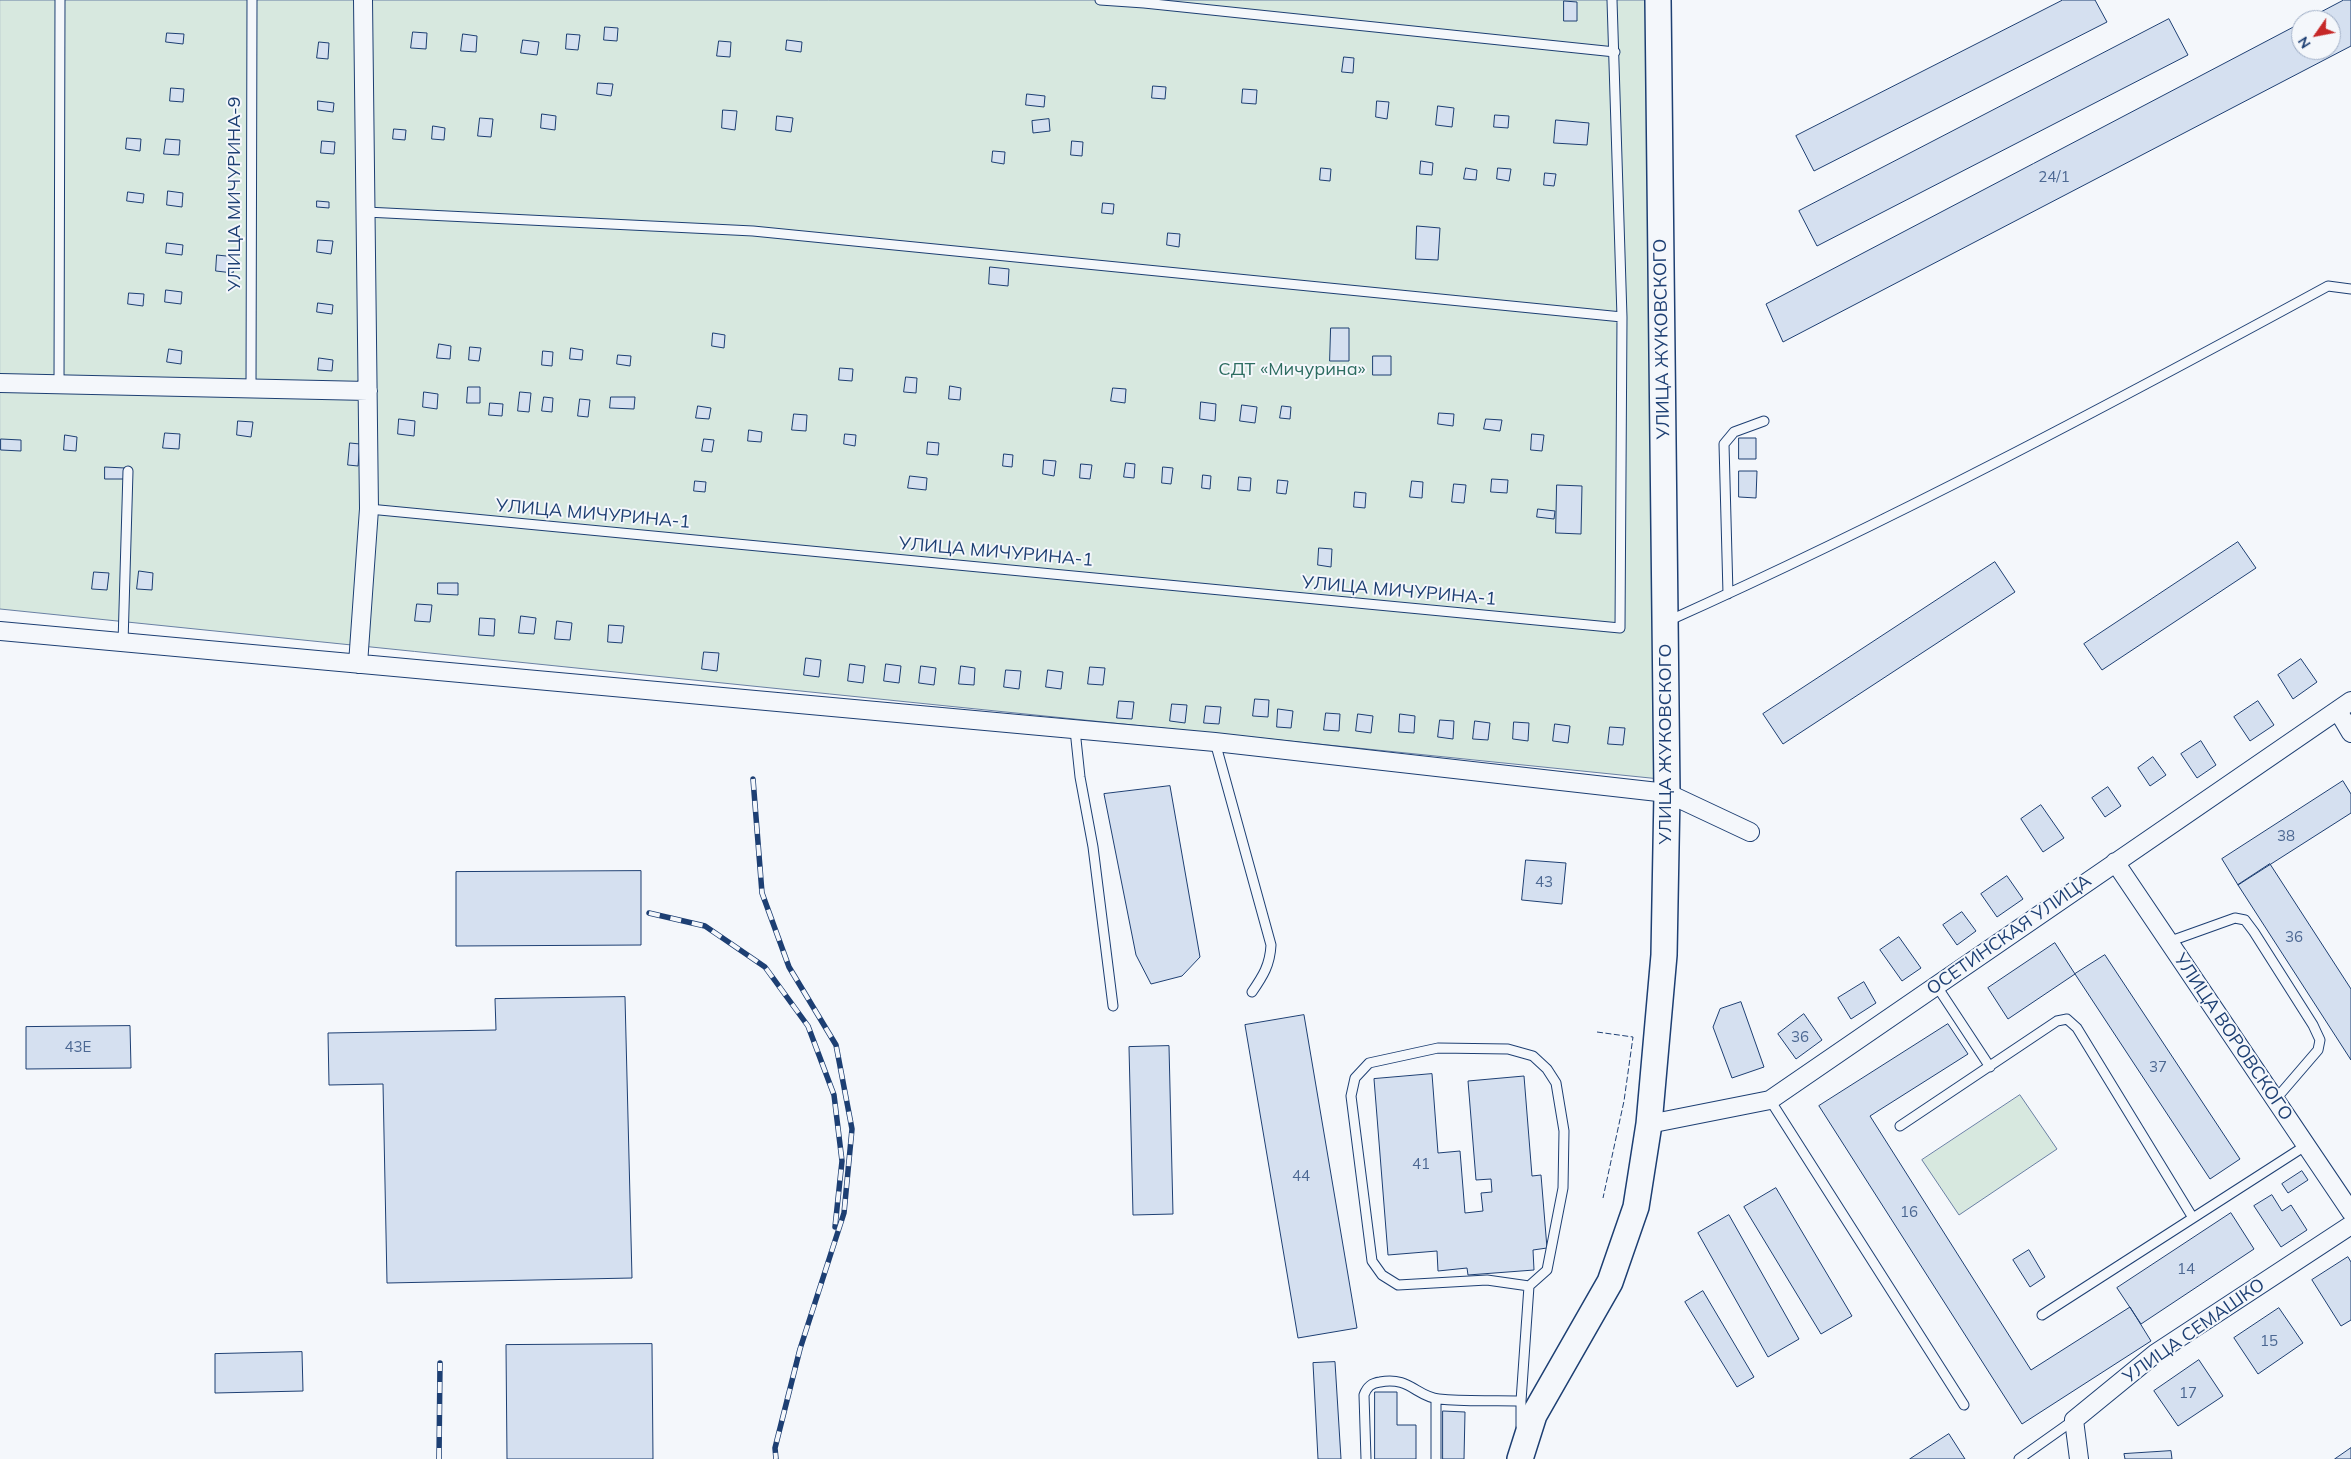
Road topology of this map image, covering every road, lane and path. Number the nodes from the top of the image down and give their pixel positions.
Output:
1 (60, 0) edge
2 (252, 0) edge
3 (363, 0) edge
4 (1100, 0) edge
5 (1612, 0) edge
6 (1658, 0) edge
7 (1615, 52) junction
8 (366, 212) junction
9 (2351, 289) edge
10 (1622, 317) junction
11 (0, 383) edge
12 (59, 384) junction
13 (251, 388) junction
14 (368, 391) junction
15 (1764, 421) dead end
16 (128, 471) dead end
17 (369, 509) junction
18 (1728, 594) junction
19 (1666, 623) junction
20 (0, 631) edge
21 (123, 643) junction
22 (358, 664) junction
23 (2344, 706) edge
24 (1075, 730) junction
25 (2351, 733) edge
26 (1215, 742) junction
27 (1667, 793) junction
28 (1750, 832) dead end
29 (2115, 862) junction
30 (2168, 942) junction
31 (1936, 985) junction
32 (1252, 992) dead end
33 (1113, 1006) dead end
34 (1990, 1067) junction
35 (1770, 1100) junction
36 (2275, 1100) junction
37 (1649, 1124) junction
38 (1900, 1126) dead end
39 (2305, 1146) junction
40 (2351, 1212) edge
41 (2193, 1218) junction
42 (2351, 1225) edge
43 (1529, 1286) junction
44 (2042, 1315) dead end
45 (1436, 1399) junction
46 (1520, 1401) junction
47 (1964, 1405) dead end
48 (2074, 1420) junction
49 (1520, 1455) edge
50 (1366, 1459) edge
51 (1436, 1459) edge
52 (2019, 1459) edge
53 (2079, 1459) edge

1 - 12 lane
2 - 13 lane, УЛИЦА МИЧУРИНА-9
3 - 8 street
4 - 7 lane
5 - 7 lane
6 - 19 main road, УЛИЦА ЖУКОВСКОГО
7 - 10 lane
8 - 10 lane
8 - 14 street
9 - 18 lane
10 - 17 lane, УЛИЦА МИЧУРИНА-1
11 - 12 street
12 - 13 street
13 - 14 street
14 - 17 street
15 - 18 lane
16 - 21 lane
17 - 22 street
18 - 19 lane
19 - 27 main road, УЛИЦА ЖУКОВСКОГО
20 - 21 street
21 - 22 street
22 - 24 street
23 - 25 street
23 - 29 street, ОСЕТИНСКАЯ УЛИЦА
24 - 26 street
24 - 33 lane
26 - 27 street
26 - 32 lane
27 - 28 street
27 - 37 main road, УЛИЦА ЖУКОВСКОГО
29 - 30 street, УЛИЦА ВОРОВСКОГО
29 - 31 street, ОСЕТИНСКАЯ УЛИЦА
30 - 36 street, УЛИЦА ВОРОВСКОГО
30 - 36 lane
31 - 34 lane
31 - 35 street, ОСЕТИНСКАЯ УЛИЦА
34 - 38 lane
34 - 41 lane
35 - 37 street, ОСЕТИНСКАЯ УЛИЦА
35 - 47 lane
36 - 39 street, УЛИЦА ВОРОВСКОГО
37 - 49 main road, УЛИЦА ЖУКОВСКОГО
39 - 40 street, УЛИЦА ВОРОВСКОГО
39 - 41 lane
41 - 44 lane
42 - 48 street, УЛИЦА СЕМАШКО
43 - 43 lane
43 - 46 lane
45 - 46 lane
45 - 50 lane
45 - 51 lane
46 - 49 lane
48 - 52 lane
48 - 53 street

